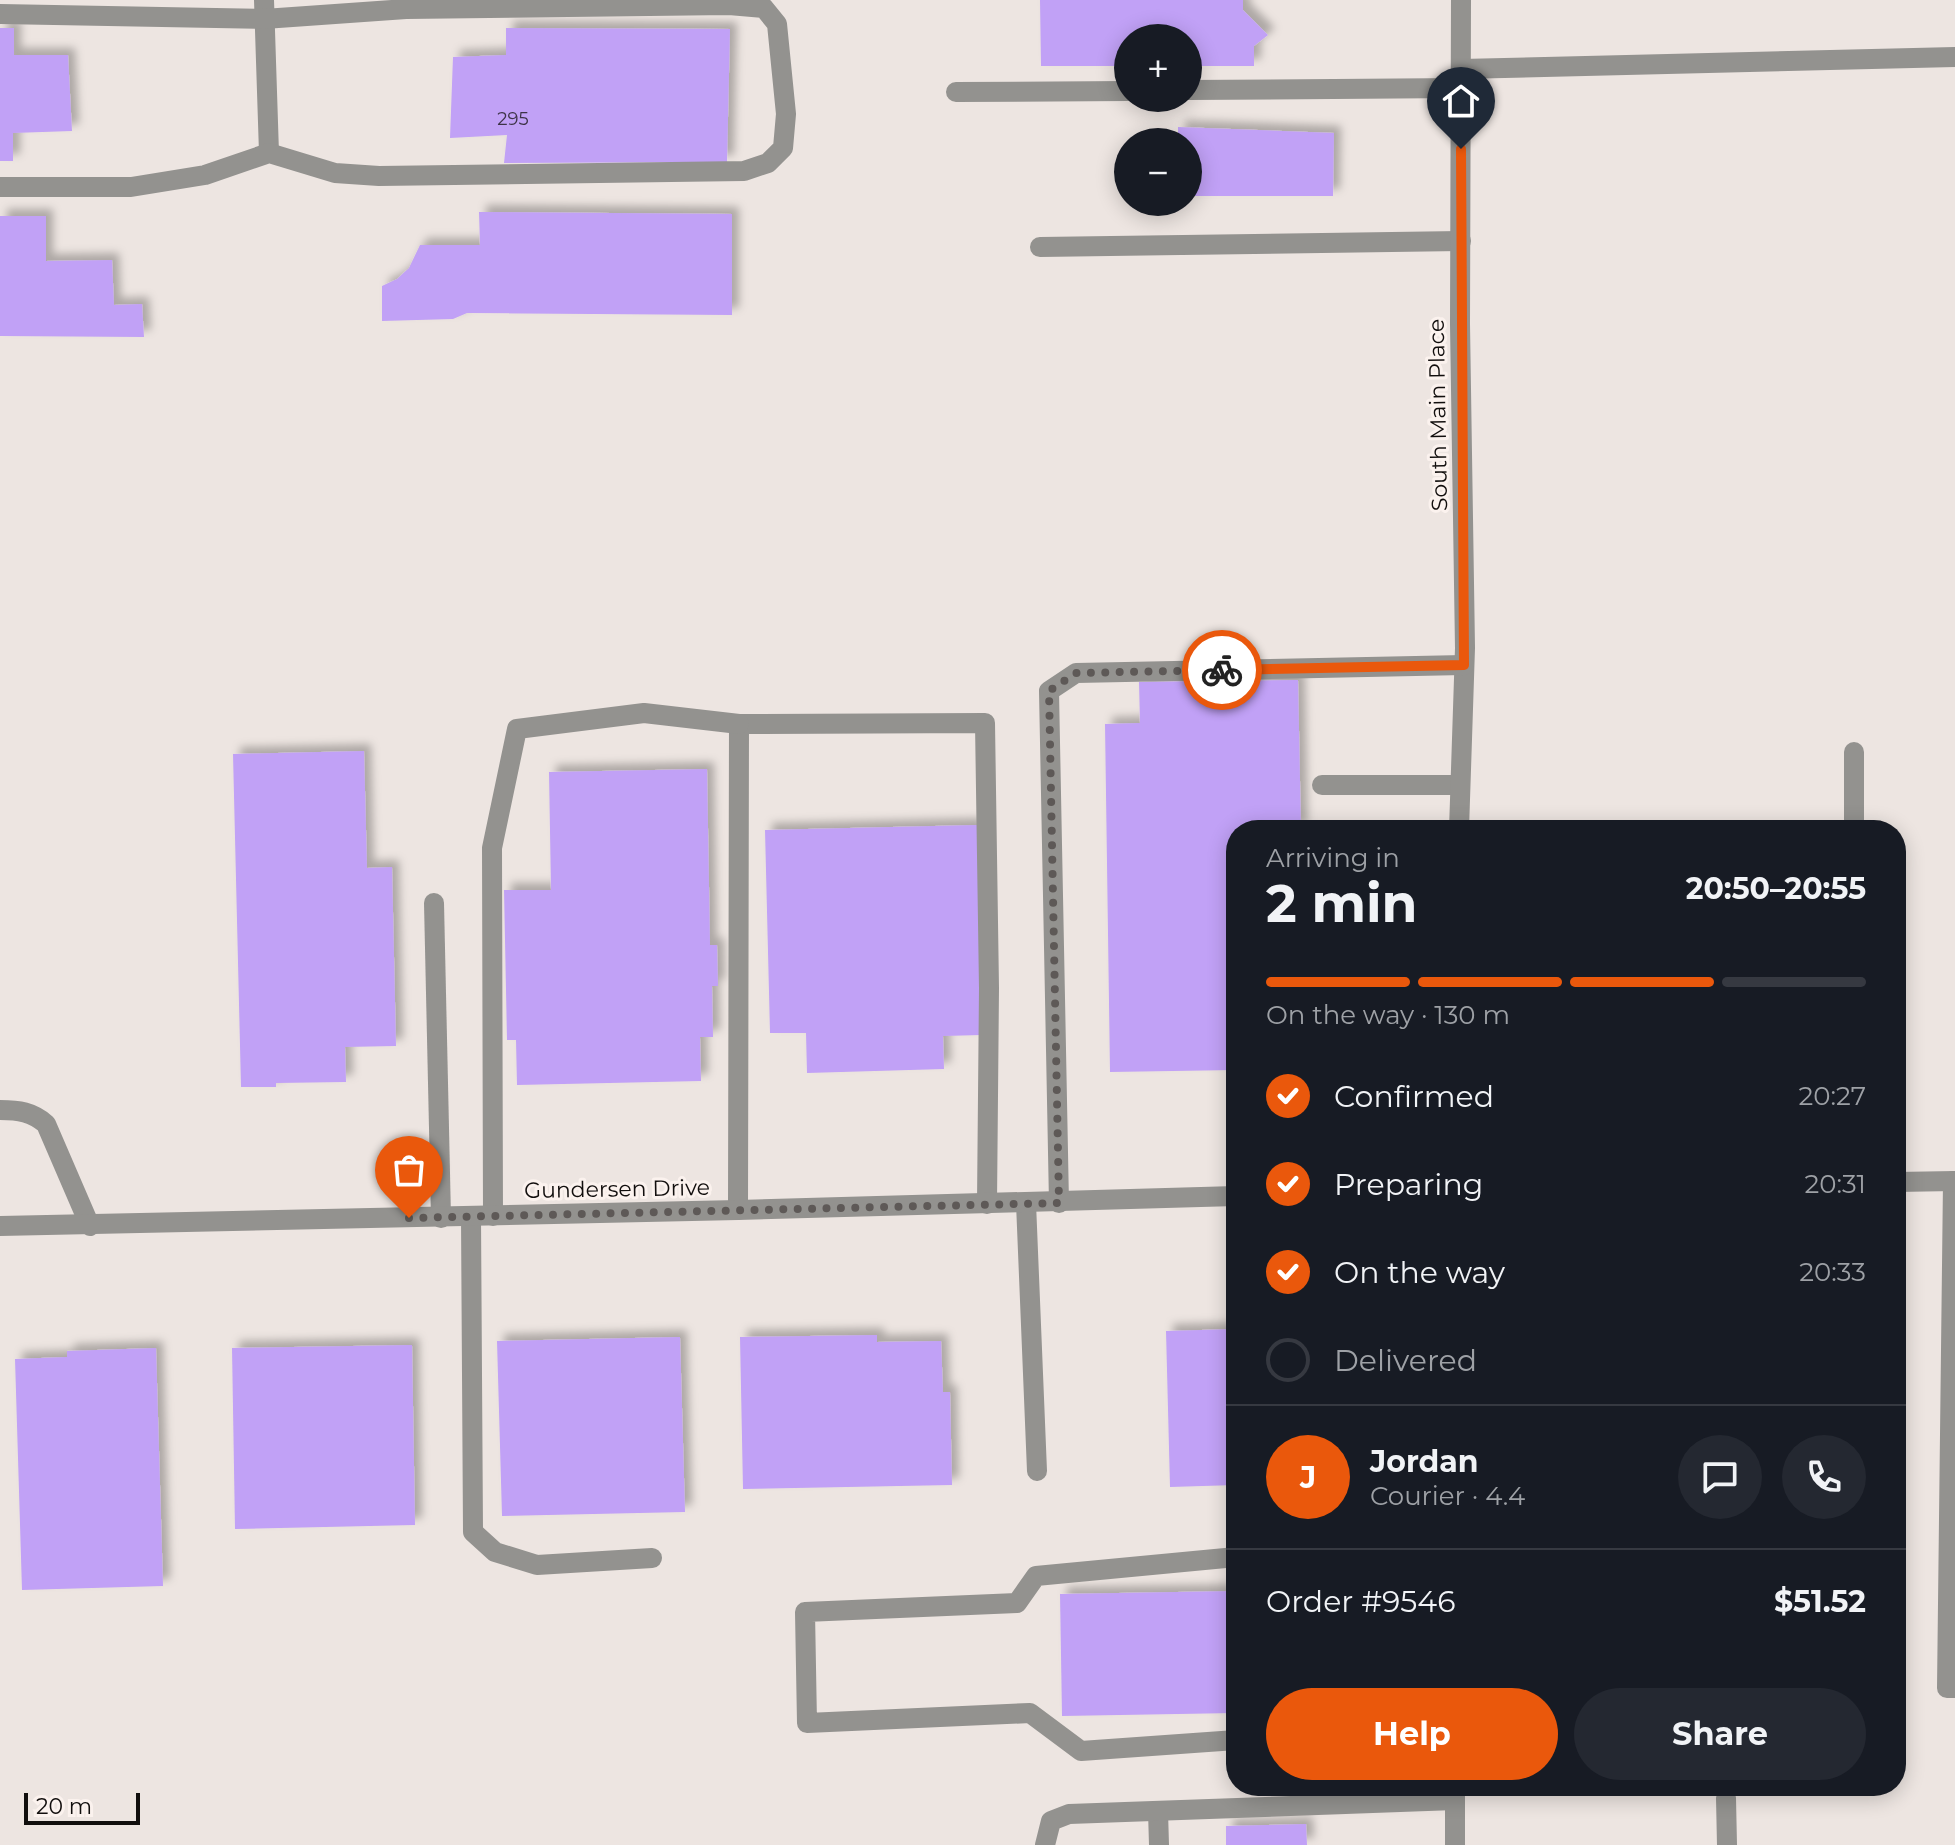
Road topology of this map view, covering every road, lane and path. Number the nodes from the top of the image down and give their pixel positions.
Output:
1 (1461, 0) edge
2 (264, 10) edge
3 (0, 14) edge
4 (1955, 57) edge
5 (1461, 78) junction
6 (1202, 89) edge
7 (1114, 91) edge
8 (956, 92) dead end
9 (269, 153) junction
10 (0, 187) edge
11 (1461, 241) junction
12 (1040, 247) dead end
13 (1464, 665) junction
14 (739, 724) junction
15 (1854, 752) dead end
16 (1322, 785) dead end
17 (1460, 785) junction
18 (1459, 820) edge
19 (1854, 820) edge
20 (434, 903) dead end
21 (0, 1110) edge
22 (1954, 1181) edge
23 (1906, 1182) edge
24 (1226, 1196) edge
25 (1026, 1203) junction
26 (1059, 1203) junction
27 (987, 1204) junction
28 (738, 1210) junction
29 (493, 1216) junction
30 (471, 1217) junction
31 (441, 1218) junction
32 (0, 1226) edge
33 (90, 1226) junction
34 (1037, 1471) dead end
35 (652, 1558) dead end
36 (1226, 1558) edge
37 (1955, 1688) edge
38 (1226, 1741) edge
39 (1406, 1796) edge
40 (1455, 1796) edge
41 (1726, 1798) dead end
42 (1158, 1811) junction
43 (1045, 1845) edge
44 (1159, 1845) edge
45 (1455, 1845) edge
46 (1727, 1845) edge

1 - 5 street, South Main Place
2 - 3 street
2 - 9 street
2 - 9 street
4 - 5 street
5 - 6 street
5 - 11 street, South Main Place
7 - 8 street
9 - 10 street
11 - 12 street
11 - 13 street, South Main Place
13 - 17 street, South Main Place
13 - 26 street
14 - 27 street
14 - 28 street
14 - 29 street
15 - 19 street
16 - 17 street
17 - 18 street, South Main Place
20 - 31 street
21 - 33 street
22 - 23 street
22 - 37 street
24 - 26 street, Gundersen Drive
25 - 26 street, Gundersen Drive
25 - 27 street, Gundersen Drive
25 - 34 street
27 - 28 street, Gundersen Drive
28 - 29 street, Gundersen Drive
29 - 30 street, Gundersen Drive
30 - 31 street, Gundersen Drive
30 - 35 street
31 - 33 street, Gundersen Drive
32 - 33 street, Gundersen Drive
36 - 38 street
39 - 42 street
40 - 45 street
41 - 46 street
42 - 43 street
42 - 44 street

